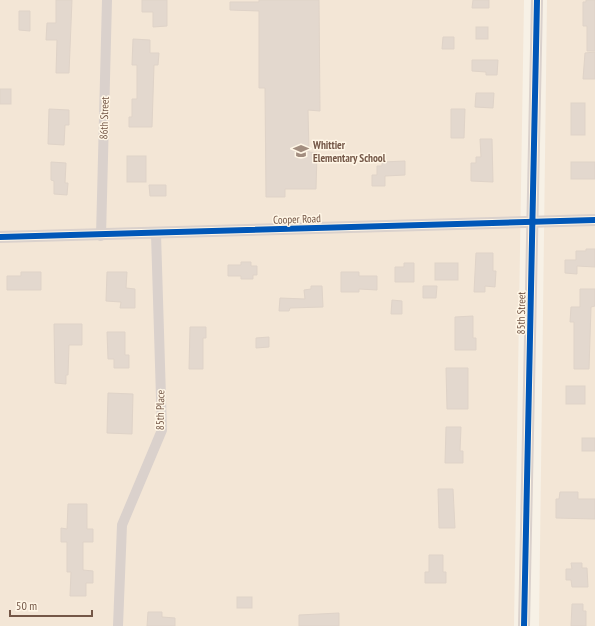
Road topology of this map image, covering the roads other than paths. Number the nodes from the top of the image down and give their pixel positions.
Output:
1 (107, 0) edge
2 (537, 0) edge
3 (595, 220) edge
4 (533, 222) junction
5 (156, 234) junction
6 (101, 236) junction
7 (0, 237) edge
8 (118, 626) edge
9 (524, 626) edge

1 - 6 street, 86th Street
2 - 4 street, 85th Street
3 - 4 street, Cooper Road
4 - 5 street, Cooper Road
4 - 9 street, 85th Street
5 - 6 street, Cooper Road
5 - 8 street, 85th Place
6 - 7 street, Cooper Road

